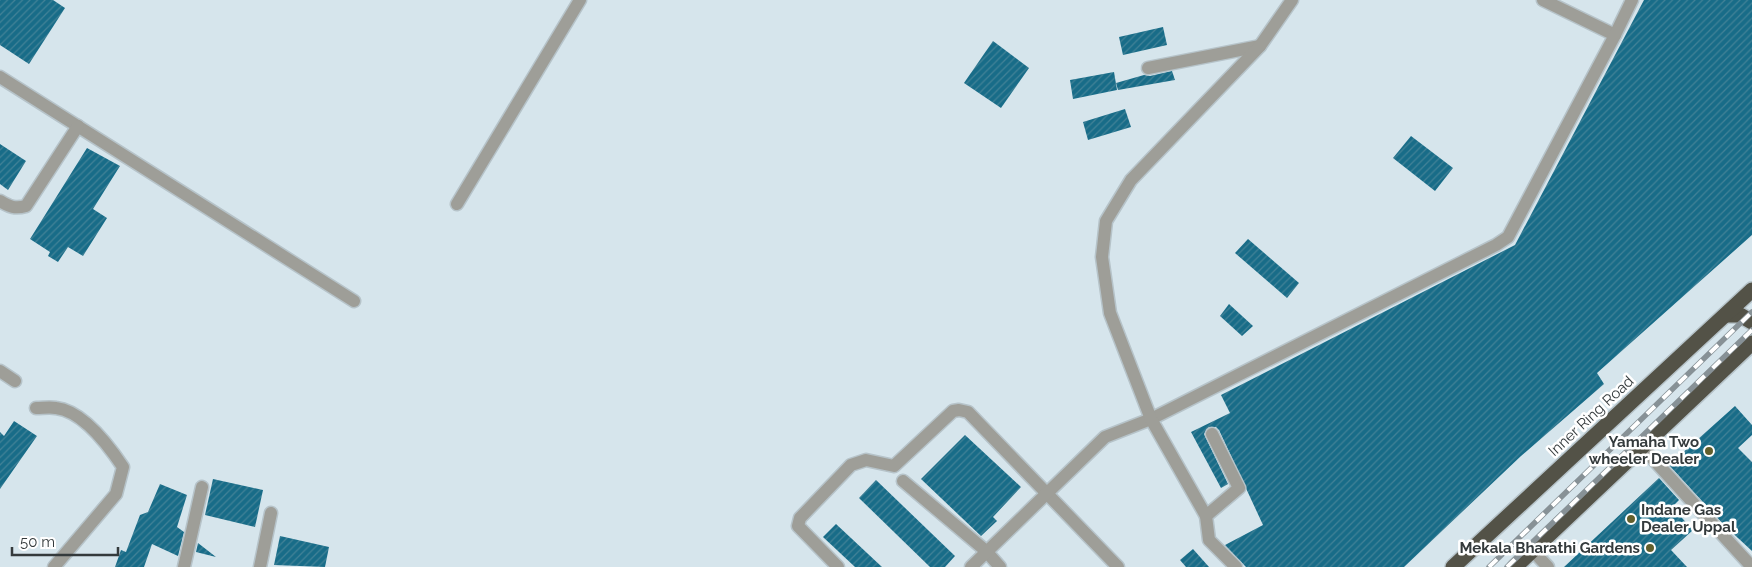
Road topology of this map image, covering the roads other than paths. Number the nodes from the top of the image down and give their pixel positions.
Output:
1 (580, 0) edge
2 (1292, 0) edge
3 (1543, 0) edge
4 (1632, 0) edge
5 (1616, 35) junction
6 (1260, 46) junction
7 (1148, 68) dead end
8 (0, 77) edge
9 (78, 126) junction
10 (0, 201) edge
11 (457, 204) dead end
12 (1752, 290) edge
13 (354, 301) dead end
14 (1726, 314) junction
15 (1752, 322) edge
16 (1752, 334) edge
17 (1752, 343) edge
18 (1734, 360) junction
19 (0, 370) edge
20 (16, 381) dead end
21 (36, 408) dead end
22 (1152, 419) junction
23 (1212, 434) dead end
24 (1642, 446) junction
25 (903, 481) dead end
26 (202, 488) dead end
27 (1046, 492) junction
28 (271, 513) dead end
29 (1206, 516) junction
30 (1532, 550) junction
31 (986, 551) junction
32 (54, 567) edge
33 (184, 567) edge
34 (260, 567) edge
35 (838, 567) edge
36 (972, 567) edge
37 (1000, 567) edge
38 (1118, 567) edge
39 (1236, 567) edge
40 (1454, 567) edge
41 (1515, 567) edge
42 (1548, 567) edge
43 (1752, 567) edge

1 - 11 street
2 - 6 street
3 - 5 street
4 - 5 street
5 - 22 street
6 - 7 street
6 - 22 street
8 - 9 street
9 - 10 street
9 - 13 street
12 - 14 highway, Inner Ring Road
14 - 15 highway
14 - 40 highway, Inner Ring Road
16 - 18 highway
17 - 18 highway
18 - 24 highway
19 - 20 street
21 - 32 street
22 - 27 street
22 - 29 street
23 - 29 street
24 - 30 highway
24 - 43 street
25 - 31 street
26 - 33 street
27 - 31 street
27 - 35 street
27 - 38 street
28 - 34 street
29 - 39 street
30 - 41 highway
30 - 42 street
31 - 36 street
31 - 37 street

